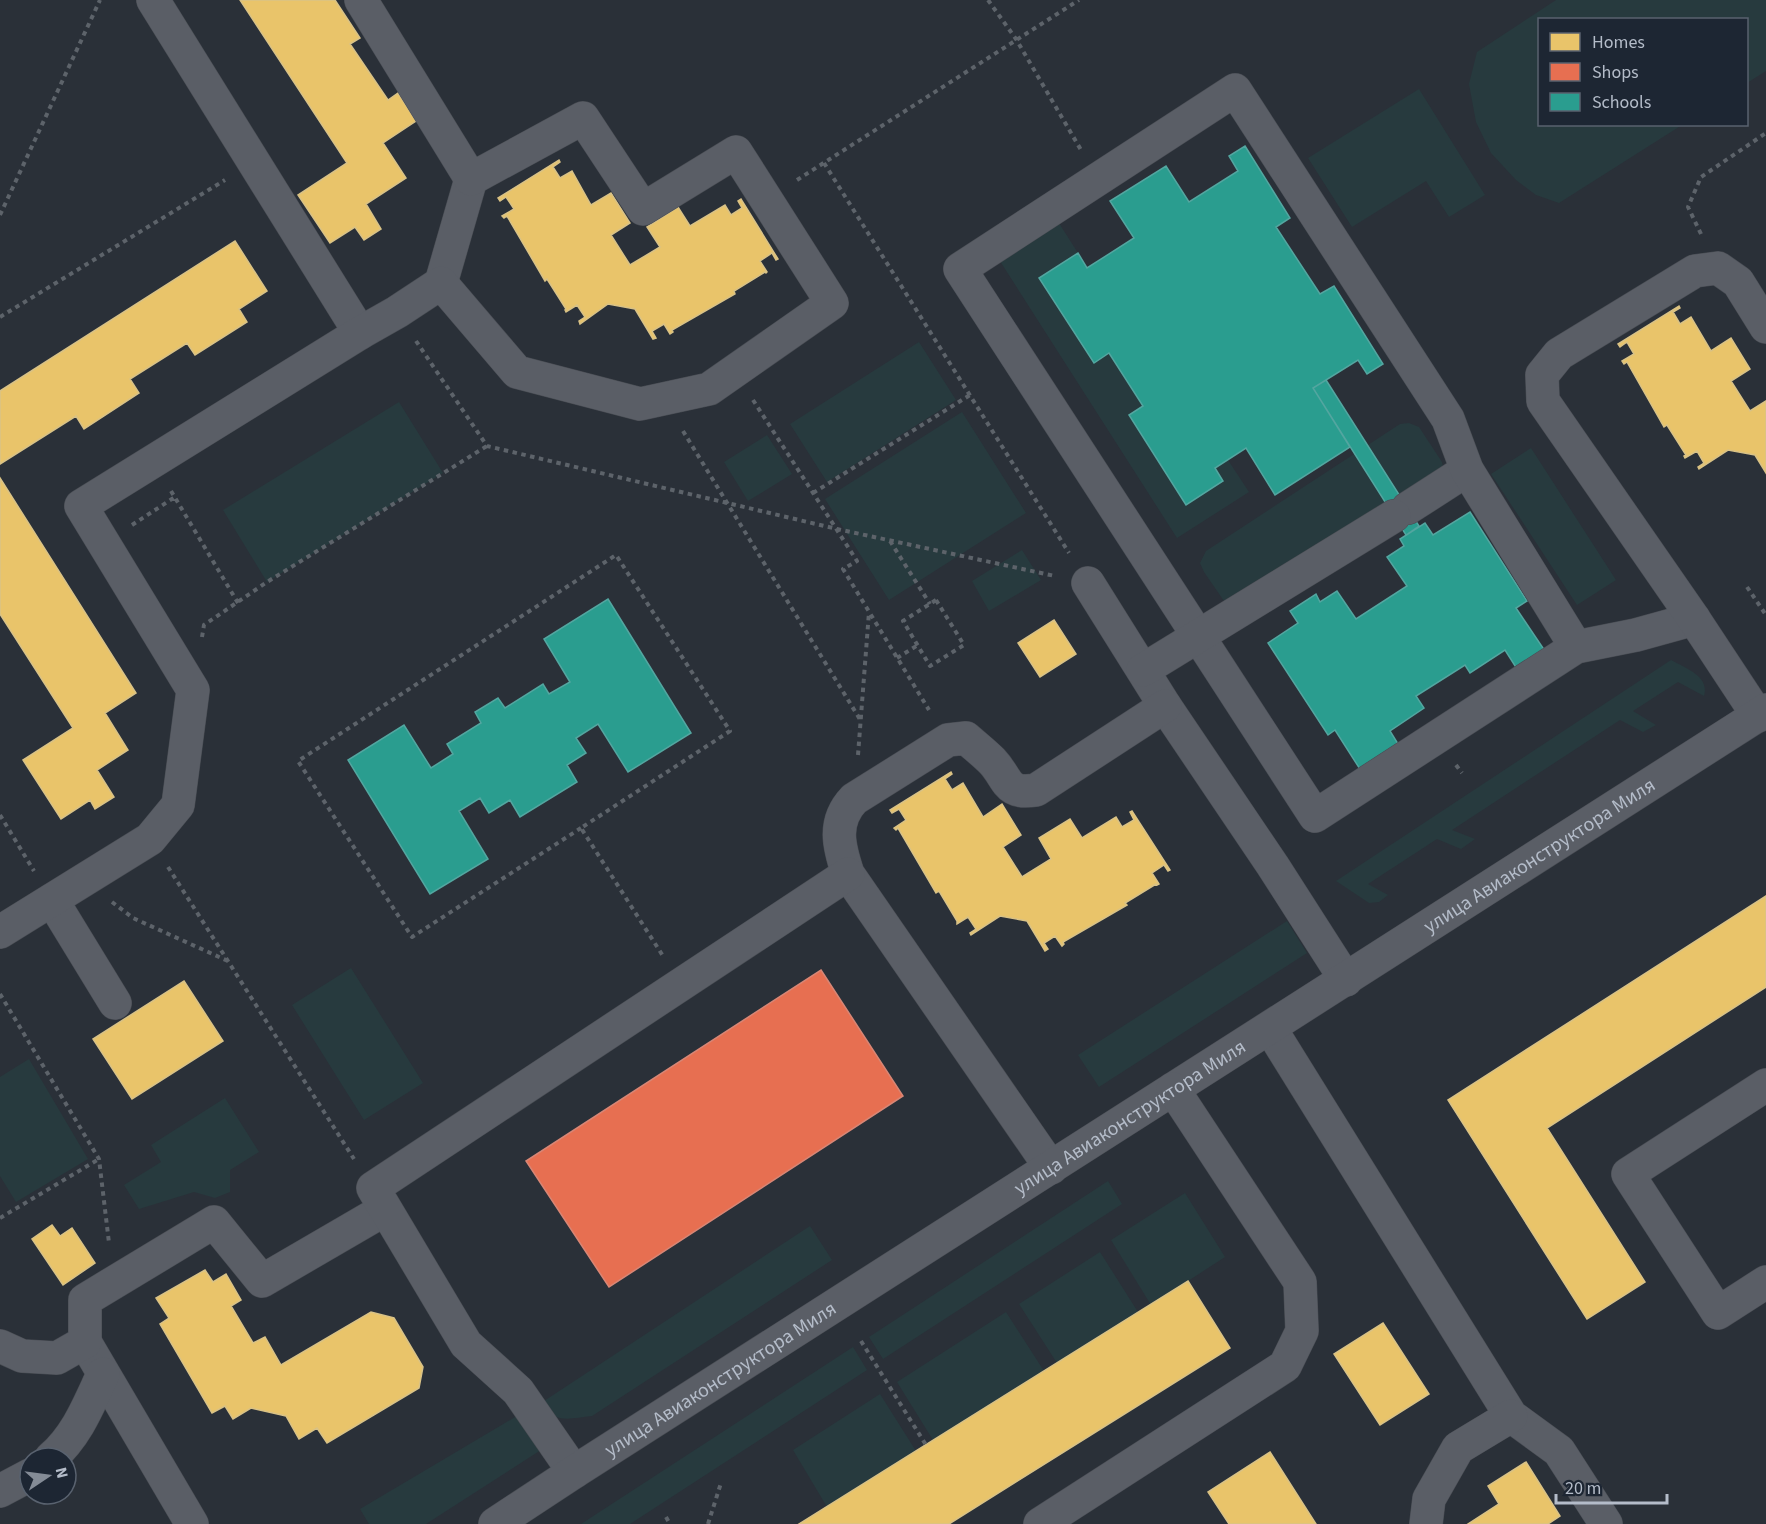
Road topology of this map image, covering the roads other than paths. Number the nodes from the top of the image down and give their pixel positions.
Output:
1 (153, 0) edge
2 (361, 0) edge
3 (471, 179) junction
4 (441, 283) junction
5 (1766, 327) edge
6 (360, 333) junction
7 (1467, 470) junction
8 (1088, 583) road end
9 (1694, 619) junction
10 (1199, 637) junction
11 (1576, 647) junction
12 (1143, 670) junction
13 (1165, 706) junction
14 (1762, 713) edge
15 (848, 874) junction
16 (46, 889) junction
17 (0, 932) edge
18 (1346, 980) junction
19 (115, 1003) dead end
20 (1270, 1028) junction
21 (1766, 1084) edge
22 (1173, 1089) junction
23 (1051, 1168) junction
24 (379, 1199) junction
25 (1766, 1282) edge
26 (85, 1342) junction
27 (0, 1346) edge
28 (103, 1374) junction
29 (1511, 1416) junction
30 (64, 1446) edge
31 (574, 1472) junction
32 (18, 1481) edge
33 (0, 1491) edge
34 (192, 1524) edge
35 (495, 1524) edge
36 (1040, 1524) edge
37 (1426, 1524) edge
38 (1606, 1524) edge

1 - 6 street
2 - 3 street
3 - 4 street
3 - 4 street
4 - 6 street
5 - 9 street
6 - 16 street
7 - 10 street
7 - 10 street
7 - 11 street
8 - 12 street
9 - 11 street
9 - 14 street
10 - 11 street
10 - 12 street
12 - 13 street
13 - 15 street
13 - 18 street
14 - 18 street, улица Авиаконструктора Миля
15 - 23 street
15 - 24 street
16 - 17 street
16 - 19 street
18 - 20 street, улица Авиаконструктора Миля
20 - 22 street, улица Авиаконструктора Миля
20 - 29 street
21 - 25 street
22 - 23 street, улица Авиаконструктора Миля
22 - 36 street
23 - 31 street, улица Авиаконструктора Миля
24 - 26 street
24 - 31 street
26 - 27 street
26 - 28 street
28 - 30 street
28 - 34 street
29 - 37 street
29 - 38 street
31 - 35 street, улица Авиаконструктора Миля
32 - 33 street

